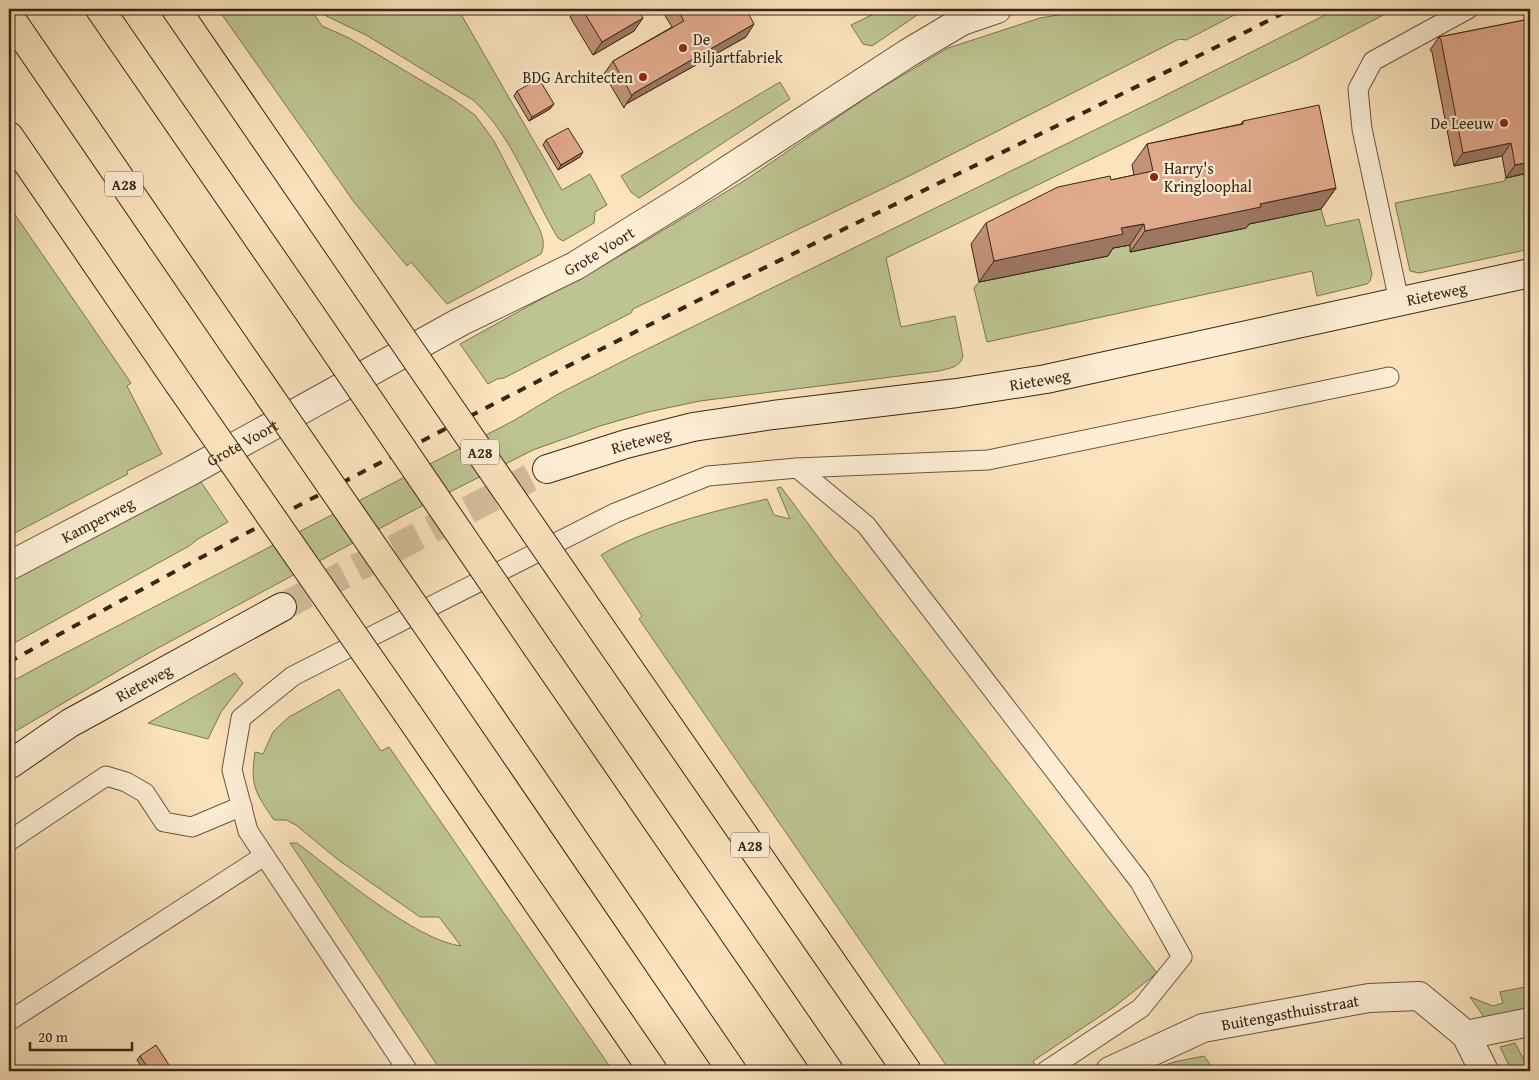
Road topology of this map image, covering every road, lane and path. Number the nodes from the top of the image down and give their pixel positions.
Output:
1 (100, 9) edge
2 (176, 9) edge
3 (997, 9) edge
4 (1468, 9) edge
5 (9, 16) edge
6 (9, 136) edge
7 (1530, 273) edge
8 (1399, 301) junction
9 (1389, 377) dead end
10 (797, 468) junction
11 (547, 469) tunnel mouth
12 (187, 473) joint
13 (9, 566) edge
14 (282, 607) tunnel mouth
15 (9, 765) edge
16 (242, 806) junction
17 (9, 841) edge
18 (264, 856) junction
19 (9, 1022) edge
20 (1530, 1022) edge
21 (1466, 1035) junction
22 (408, 1071) edge
23 (653, 1071) edge
24 (732, 1071) edge
25 (829, 1071) edge
26 (907, 1071) edge
27 (1046, 1071) edge
28 (1110, 1071) edge
29 (1484, 1071) edge

1 - 25 highway, bridge
2 - 26 highway, A28, bridge
3 - 12 street, Grote Voort
4 - 8 lane
5 - 24 highway, A28, bridge
6 - 23 highway, bridge
7 - 8 street, Rieteweg
8 - 11 street, Rieteweg
9 - 10 lane
10 - 16 lane
10 - 27 lane
12 - 13 street, Kamperweg
14 - 15 street, Rieteweg
16 - 17 lane
16 - 18 lane
18 - 19 lane
18 - 22 lane
20 - 21 street
21 - 28 street, Buitengasthuisstraat
21 - 29 street, Buitengasthuisstraat

